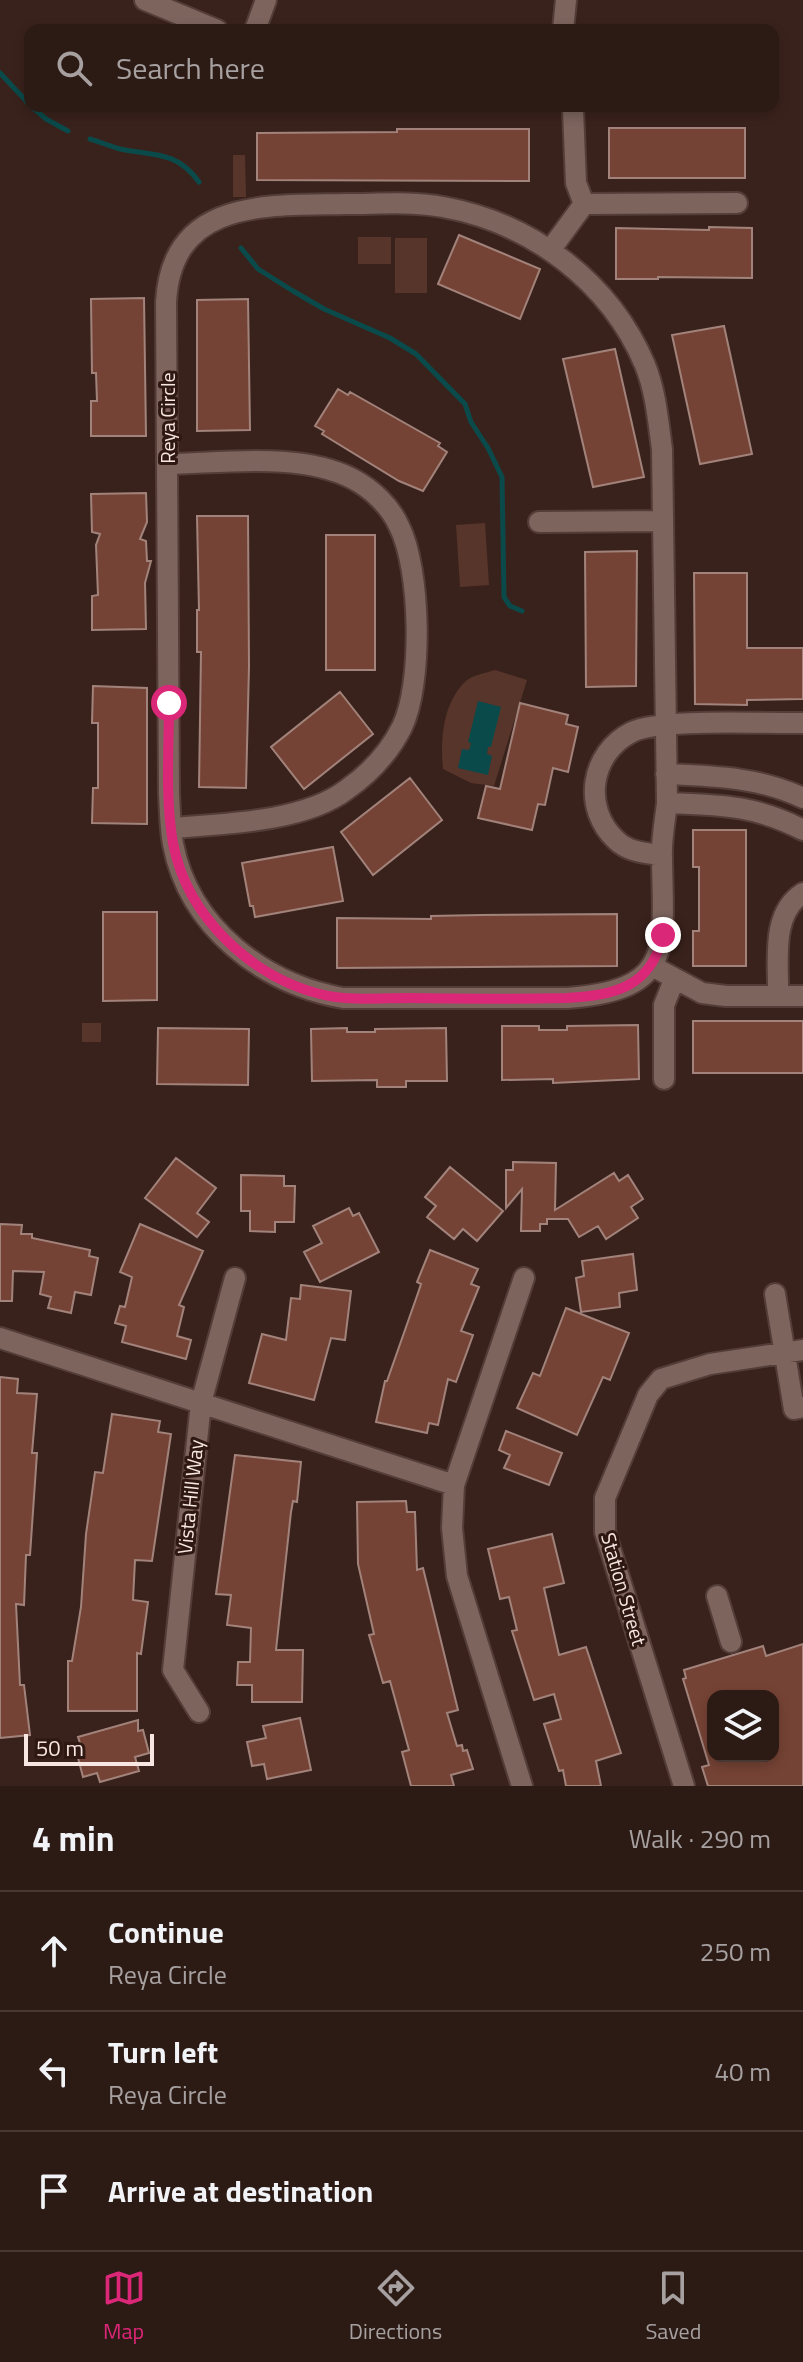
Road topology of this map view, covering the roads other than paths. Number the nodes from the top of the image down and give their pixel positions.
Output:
1 (145, 0) edge
2 (266, 0) edge
3 (566, 0) edge
4 (203, 24) edge
5 (257, 24) edge
6 (564, 24) edge
7 (573, 112) edge
8 (737, 203) dead end
9 (584, 204) junction
10 (551, 249) junction
11 (168, 464) junction
12 (663, 521) junction
13 (539, 522) dead end
14 (803, 723) edge
15 (664, 725) junction
16 (666, 774) junction
17 (803, 798) edge
18 (667, 803) junction
19 (171, 828) junction
20 (803, 830) edge
21 (661, 855) junction
22 (803, 893) edge
23 (652, 966) junction
24 (674, 980) junction
25 (778, 996) junction
26 (803, 996) edge
27 (664, 1079) dead end
28 (235, 1278) dead end
29 (524, 1278) dead end
30 (775, 1294) dead end
31 (0, 1338) edge
32 (796, 1349) edge
33 (201, 1403) junction
34 (803, 1407) edge
35 (454, 1485) junction
36 (717, 1596) dead end
37 (731, 1642) dead end
38 (199, 1712) dead end
39 (522, 1786) edge
40 (684, 1786) edge

1 - 4 street
2 - 5 street
3 - 6 street
7 - 9 street
8 - 9 street
9 - 10 street
10 - 11 street, Reya Circle
10 - 12 street, Reya Circle
11 - 19 street, Reya Circle
11 - 19 street
12 - 13 street
12 - 15 street, Reya Circle
14 - 15 street
15 - 16 street, Reya Circle
15 - 21 street
16 - 17 street
16 - 18 street, Reya Circle
18 - 20 street
18 - 21 street, Reya Circle
19 - 23 street, Reya Circle
21 - 23 street, Reya Circle
22 - 25 street
23 - 24 street
24 - 25 street
24 - 27 street
25 - 26 street
28 - 33 street, Vista Hill Way
29 - 35 street
30 - 32 street
31 - 33 street
32 - 34 street
32 - 40 street, Station Street
33 - 35 street
33 - 38 street, Vista Hill Way
35 - 39 street
36 - 37 street

